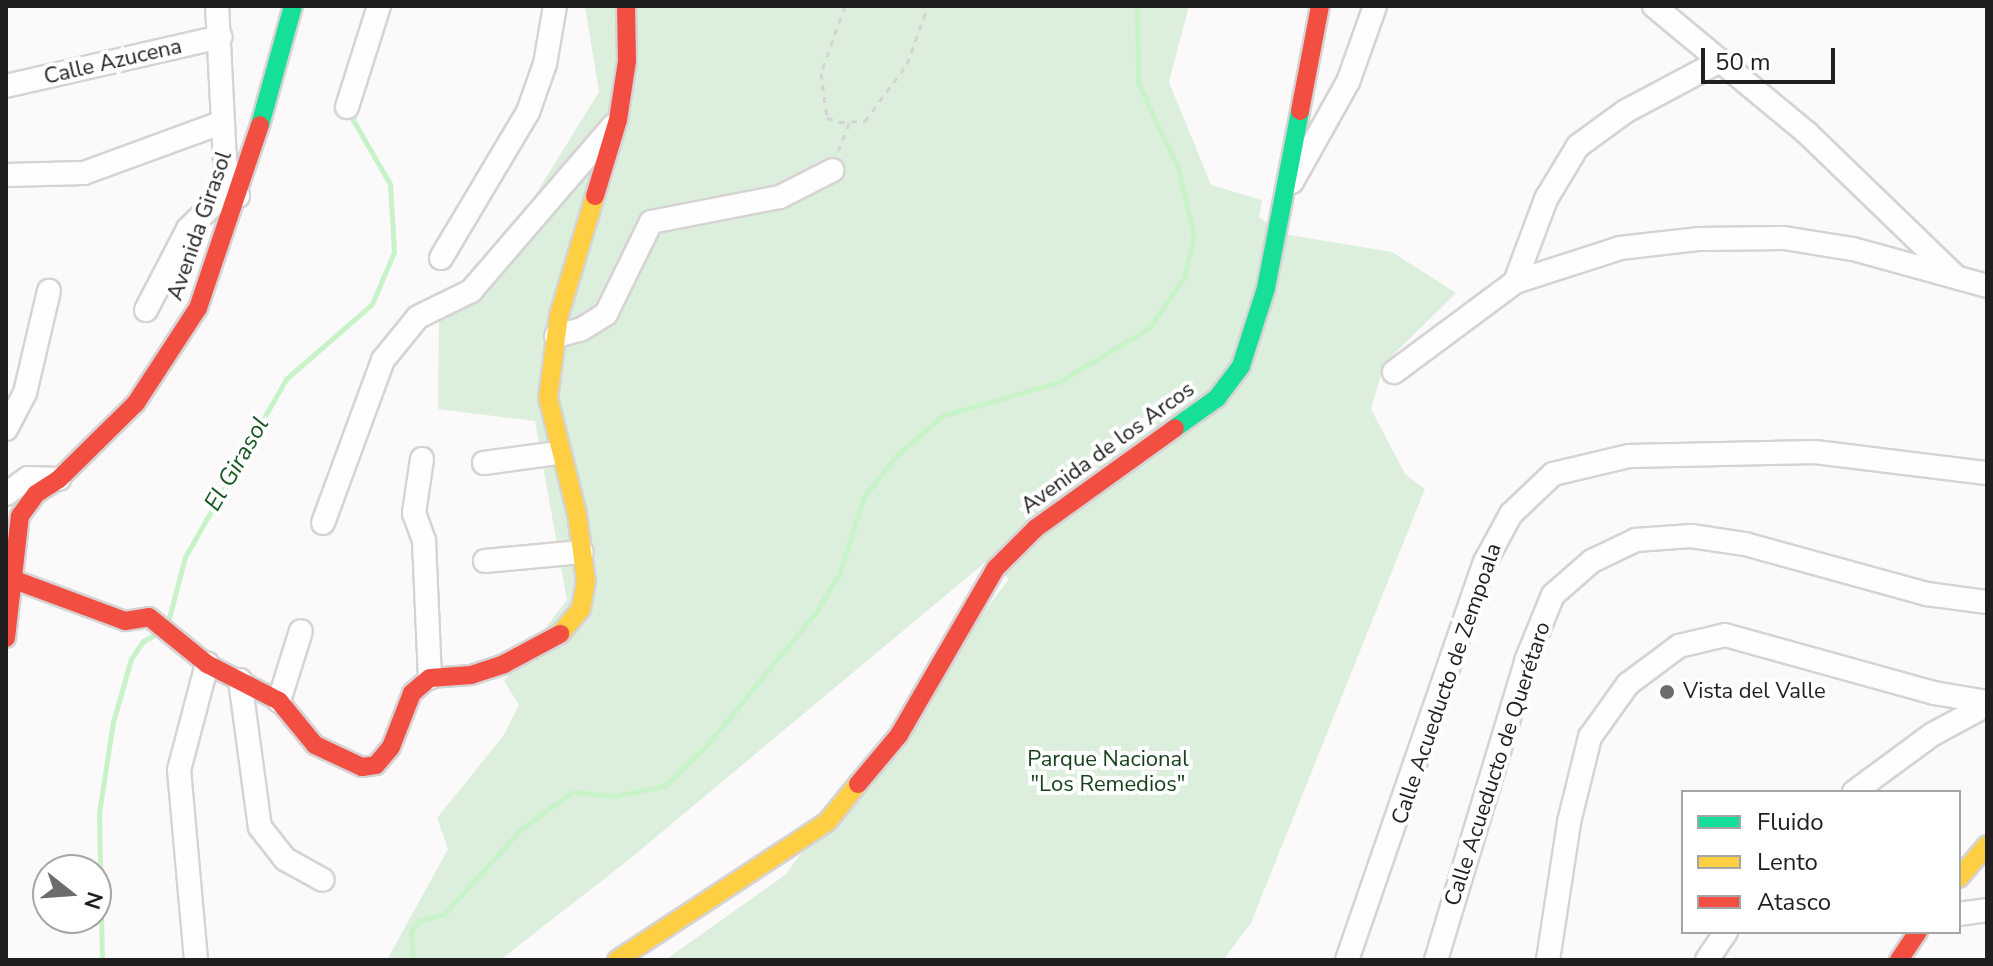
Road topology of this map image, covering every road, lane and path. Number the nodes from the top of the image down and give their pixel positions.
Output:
1 (217, 6) edge
2 (293, 6) edge
3 (379, 6) edge
4 (555, 6) edge
5 (626, 6) edge
6 (845, 6) edge
7 (928, 6) edge
8 (1320, 6) edge
9 (1375, 6) edge
10 (1654, 6) edge
11 (220, 37) junction
12 (1718, 62) junction
13 (6, 86) edge
14 (347, 107) dead end
15 (618, 120) junction
16 (850, 121) junction
17 (223, 122) junction
18 (833, 170) joint
19 (6, 175) edge
20 (238, 196) junction
21 (1280, 204) junction
22 (441, 258) dead end
23 (1955, 276) junction
24 (1515, 282) junction
25 (1987, 286) edge
26 (49, 291) dead end
27 (146, 310) dead end
28 (556, 336) junction
29 (1394, 372) dead end
30 (6, 429) edge
31 (558, 453) junction
32 (422, 459) dead end
33 (484, 463) dead end
34 (1987, 473) edge
35 (59, 479) junction
36 (6, 494) edge
37 (323, 523) dead end
38 (582, 552) junction
39 (485, 561) dead end
40 (12, 579) junction
41 (1987, 602) edge
42 (301, 631) dead end
43 (6, 638) edge
44 (207, 664) junction
45 (430, 678) junction
46 (240, 680) junction
47 (279, 701) junction
48 (1987, 703) edge
49 (1857, 790) edge
50 (1987, 845) edge
51 (1961, 876) edge
52 (323, 880) dead end
53 (1987, 910) edge
54 (1961, 914) edge
55 (1725, 934) edge
56 (1917, 934) edge
57 (196, 960) edge
58 (617, 960) edge
59 (1347, 960) edge
60 (1436, 960) edge
61 (1548, 960) edge
62 (1707, 960) edge
63 (1899, 960) edge

1 - 11 street
2 - 20 street, Avenida Girasol
3 - 14 street
4 - 22 street
5 - 15 street
6 - 16 path
7 - 16 path
8 - 21 street, Avenida de los Arcos
9 - 21 street
10 - 12 street
11 - 13 street, Calle Azucena
11 - 17 street
12 - 23 street
12 - 24 street
15 - 28 street
15 - 37 street
16 - 18 path
17 - 19 street
17 - 20 street
18 - 28 street
20 - 27 street
20 - 35 street, Avenida Girasol
21 - 58 street, Avenida de los Arcos
23 - 24 street
23 - 25 street
24 - 29 street
26 - 30 street
28 - 31 street
31 - 33 street
31 - 38 street
32 - 45 street
34 - 59 street, Calle Acueducto de Zempoala
35 - 36 street
35 - 40 street, Avenida Girasol
38 - 39 street
38 - 45 street
40 - 43 street, Avenida Girasol
40 - 44 street
41 - 60 street, Calle Acueducto de Querétaro
42 - 47 street
44 - 46 street
44 - 57 street
45 - 47 street
46 - 47 street
46 - 52 street
48 - 49 street
48 - 61 street
50 - 51 street
53 - 54 street
55 - 62 street
56 - 63 street

